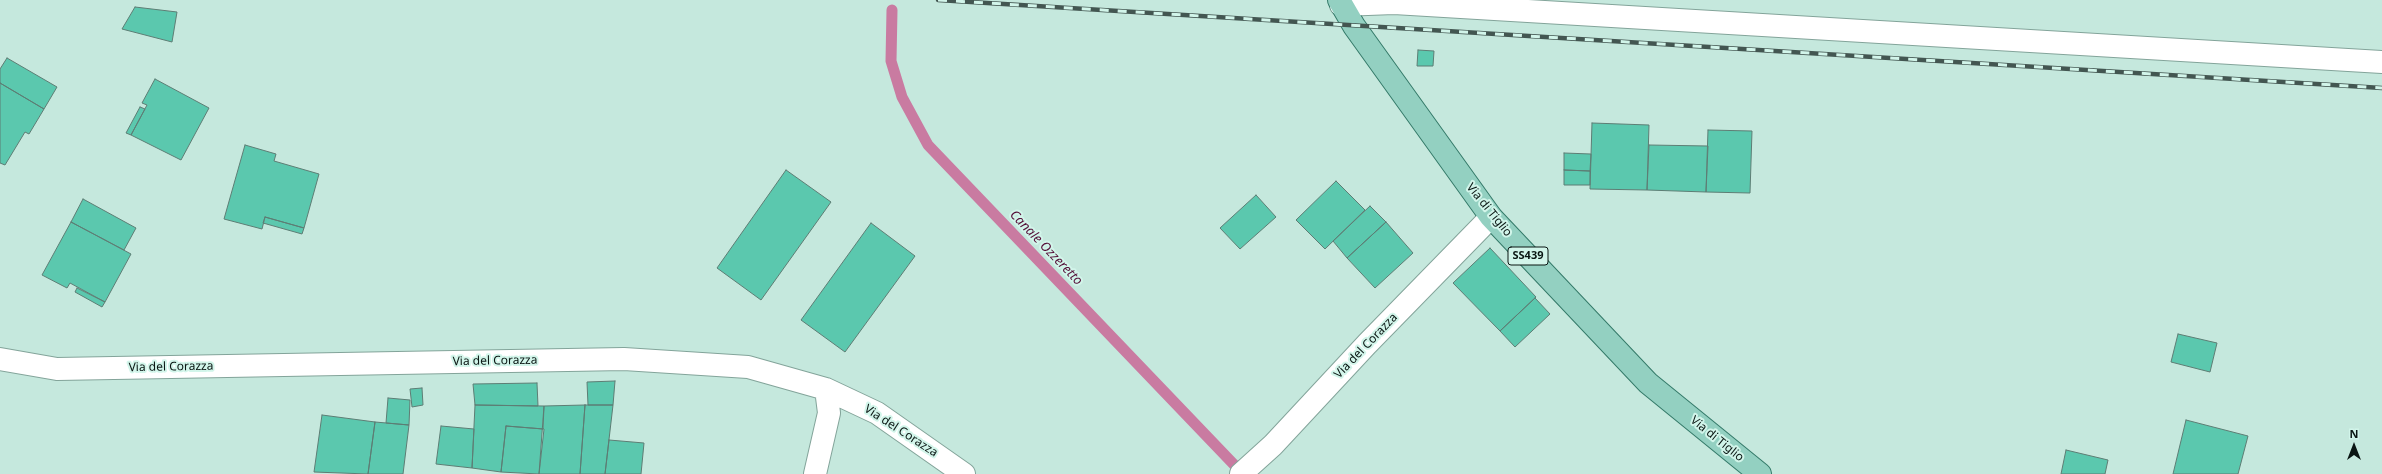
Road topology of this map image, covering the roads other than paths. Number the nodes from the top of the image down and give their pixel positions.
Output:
1 (1340, 2) edge
2 (2382, 62) edge
3 (1491, 217) junction
4 (0, 359) edge
5 (826, 389) junction
6 (815, 474) edge
7 (964, 474) edge
8 (1241, 474) edge
9 (1760, 474) edge

1 - 2 street
1 - 3 main road, Via di Tiglio / SS439
3 - 8 street, Via del Corazza
3 - 9 main road, Via di Tiglio / SS439
4 - 5 street, Via del Corazza
5 - 6 street
5 - 7 street, Via del Corazza

